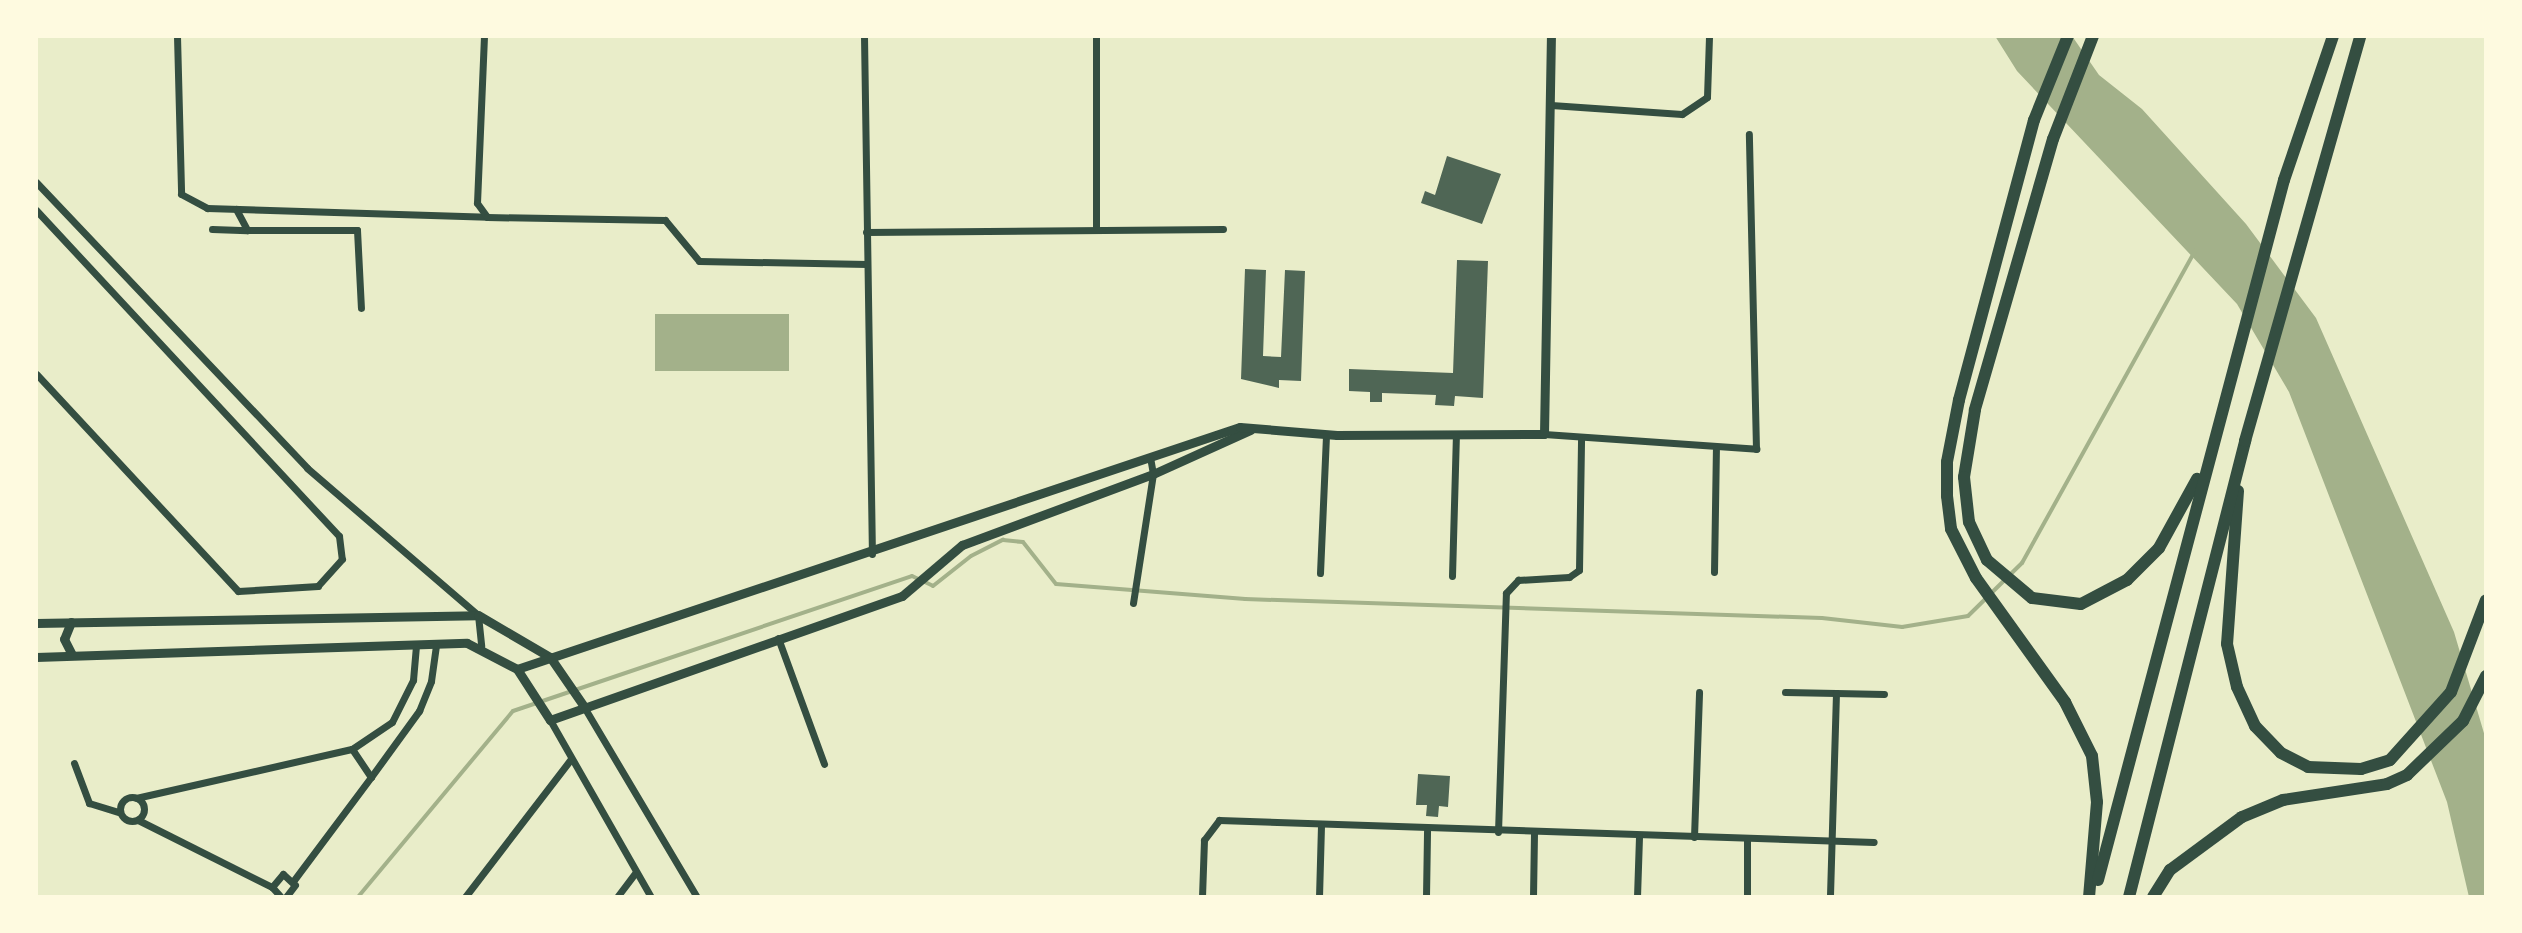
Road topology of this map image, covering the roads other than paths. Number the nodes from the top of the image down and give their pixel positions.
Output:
1 (177, 36) edge
2 (484, 36) edge
3 (864, 36) edge
4 (1096, 36) edge
5 (1551, 36) edge
6 (1709, 36) edge
7 (2068, 36) edge
8 (2093, 36) edge
9 (2333, 36) edge
10 (2360, 36) edge
11 (1551, 105) junction
12 (1749, 134) dead end
13 (36, 182) edge
14 (236, 209) junction
15 (36, 210) edge
16 (487, 217) junction
17 (212, 229) dead end
18 (1223, 229) dead end
19 (247, 230) junction
20 (1096, 230) junction
21 (866, 232) junction
22 (867, 264) junction
23 (361, 308) dead end
24 (36, 374) edge
25 (1250, 430) junction
26 (1326, 434) junction
27 (1456, 434) junction
28 (1544, 434) junction
29 (1581, 440) junction
30 (2245, 441) junction
31 (1716, 450) junction
32 (2209, 452) junction
33 (1150, 457) junction
34 (1153, 474) junction
35 (872, 554) junction
36 (1714, 572) dead end
37 (1320, 573) dead end
38 (1452, 576) dead end
39 (2486, 600) edge
40 (1133, 603) dead end
41 (478, 615) junction
42 (71, 622) junction
43 (36, 623) edge
44 (778, 638) junction
45 (436, 646) junction
46 (481, 646) junction
47 (416, 647) junction
48 (72, 655) junction
49 (36, 657) edge
50 (552, 659) junction
51 (519, 672) junction
52 (2485, 678) edge
53 (1699, 692) dead end
54 (1785, 692) dead end
55 (1836, 693) junction
56 (1884, 694) dead end
57 (581, 701) junction
58 (548, 715) junction
59 (352, 749) junction
60 (570, 760) junction
61 (74, 763) dead end
62 (824, 764) dead end
63 (371, 777) junction
64 (136, 798) junction
65 (119, 812) junction
66 (138, 820) junction
67 (1321, 825) junction
68 (1427, 831) junction
69 (1498, 832) junction
70 (1534, 833) junction
71 (1639, 836) junction
72 (1694, 837) junction
73 (1747, 838) junction
74 (1832, 838) junction
75 (1874, 842) dead end
76 (635, 873) junction
77 (294, 880) junction
78 (272, 887) junction
79 (287, 897) edge
80 (465, 897) edge
81 (617, 897) edge
82 (651, 897) edge
83 (697, 897) edge
84 (1202, 897) edge
85 (1319, 897) edge
86 (1426, 897) edge
87 (1533, 897) edge
88 (1637, 897) edge
89 (1747, 897) edge
90 (1830, 897) edge
91 (2092, 897) edge
92 (2129, 897) edge
93 (2153, 897) edge

1 - 14 street
2 - 16 street
3 - 21 street
4 - 20 street
5 - 11 main road
6 - 11 street
7 - 91 highway
8 - 32 highway
9 - 32 highway
10 - 30 highway
11 - 28 main road
12 - 31 street
13 - 41 street
14 - 16 street
14 - 19 street
15 - 24 street
16 - 22 street
17 - 19 street
18 - 20 street
19 - 23 street
20 - 21 street
21 - 22 street
22 - 35 street
25 - 26 main road
25 - 33 main road
25 - 34 main road
26 - 27 main road
26 - 37 street
27 - 28 main road
27 - 38 street
28 - 29 street
29 - 31 street
29 - 69 street
30 - 39 highway
30 - 92 highway
31 - 36 street
32 - 91 highway
33 - 34 street
33 - 35 main road
34 - 40 street
34 - 44 main road
35 - 50 main road
41 - 42 main road
41 - 46 street
41 - 50 main road
42 - 43 main road
42 - 48 main road
44 - 57 main road
44 - 62 street
45 - 46 main road
45 - 47 main road
45 - 63 street
46 - 51 main road
47 - 48 main road
47 - 59 street
48 - 49 main road
50 - 51 main road
50 - 57 main road
51 - 58 main road
52 - 93 highway
53 - 72 street
54 - 55 street
55 - 56 street
55 - 74 street
57 - 58 main road
57 - 83 street
58 - 60 street
59 - 63 street
59 - 64 street
60 - 76 street
60 - 80 street
61 - 65 street
63 - 77 street
64 - 65 street
64 - 66 street
65 - 66 street
66 - 78 street
67 - 68 street
67 - 84 street
67 - 85 street
68 - 69 street
68 - 86 street
69 - 70 street
70 - 71 street
70 - 87 street
71 - 72 street
71 - 88 street
72 - 73 street
73 - 74 street
73 - 89 street
74 - 75 street
74 - 90 street
76 - 81 street
76 - 82 street
77 - 78 street
77 - 79 street
78 - 79 street

